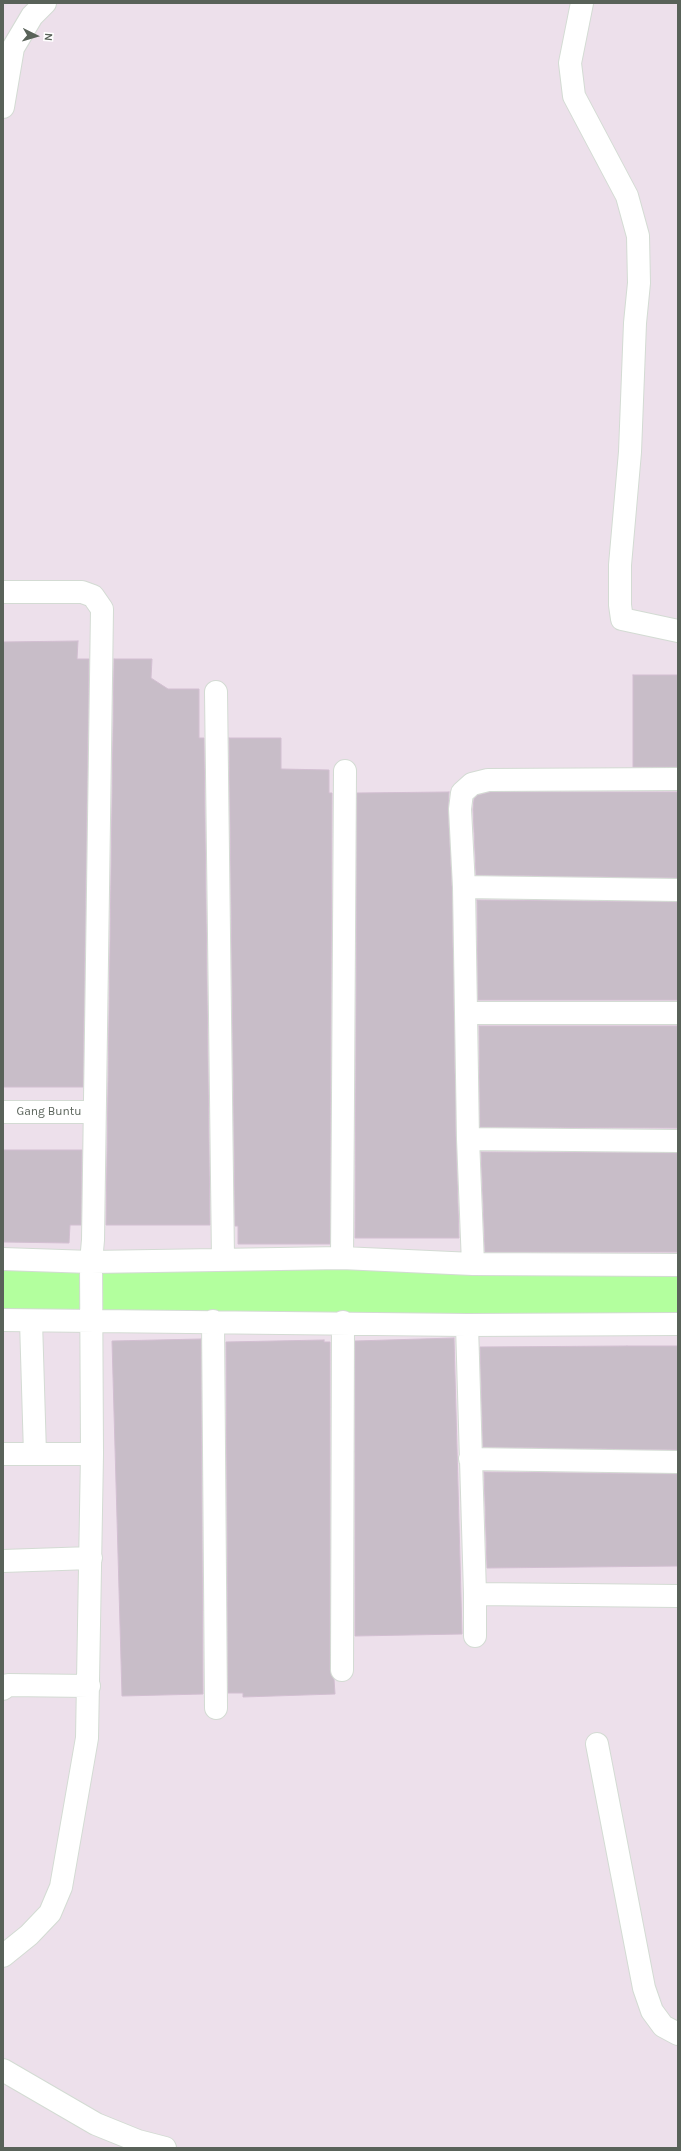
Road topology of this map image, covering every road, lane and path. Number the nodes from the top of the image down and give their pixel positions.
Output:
1 (45, 3) edge
2 (582, 3) edge
3 (3, 107) edge
4 (3, 592) edge
5 (678, 631) edge
6 (216, 692) dead end
7 (345, 771) dead end
8 (678, 780) edge
9 (464, 887) junction
10 (678, 890) edge
11 (468, 1013) junction
12 (678, 1013) edge
13 (3, 1112) edge
14 (94, 1112) junction
15 (468, 1139) junction
16 (678, 1140) edge
17 (342, 1258) junction
18 (3, 1259) edge
19 (223, 1259) junction
20 (91, 1262) junction
21 (473, 1264) junction
22 (678, 1265) edge
23 (3, 1320) edge
24 (31, 1320) junction
25 (93, 1321) junction
26 (213, 1321) junction
27 (343, 1322) junction
28 (678, 1324) edge
29 (467, 1325) junction
30 (3, 1454) edge
31 (34, 1454) junction
32 (92, 1454) junction
33 (470, 1459) junction
34 (678, 1462) edge
35 (91, 1558) junction
36 (3, 1561) edge
37 (475, 1594) junction
38 (678, 1596) edge
39 (474, 1636) dead end
40 (342, 1670) dead end
41 (89, 1686) junction
42 (3, 1689) edge
43 (216, 1708) dead end
44 (597, 1744) dead end
45 (3, 1956) edge
46 (678, 2034) edge
47 (3, 2070) edge
48 (165, 2148) edge

1 - 3 street
2 - 5 street
4 - 14 street
6 - 19 street
7 - 17 street
8 - 9 street
9 - 10 street
9 - 11 street
11 - 12 street
11 - 15 street
13 - 14 street, Gang Buntu
14 - 20 street
15 - 16 street
15 - 21 street
17 - 19 street
17 - 21 street
18 - 20 street
19 - 20 street
20 - 25 street
21 - 22 street
23 - 24 street
24 - 25 street
24 - 31 street
25 - 26 street
25 - 32 street
26 - 27 street
26 - 43 street
27 - 29 street
27 - 40 street
28 - 29 street
29 - 33 street
30 - 31 street
31 - 32 street
32 - 35 street
33 - 34 street
33 - 37 street
35 - 36 street
35 - 41 street
37 - 38 street
37 - 39 street
41 - 42 street
41 - 45 street
44 - 46 street
47 - 48 street

